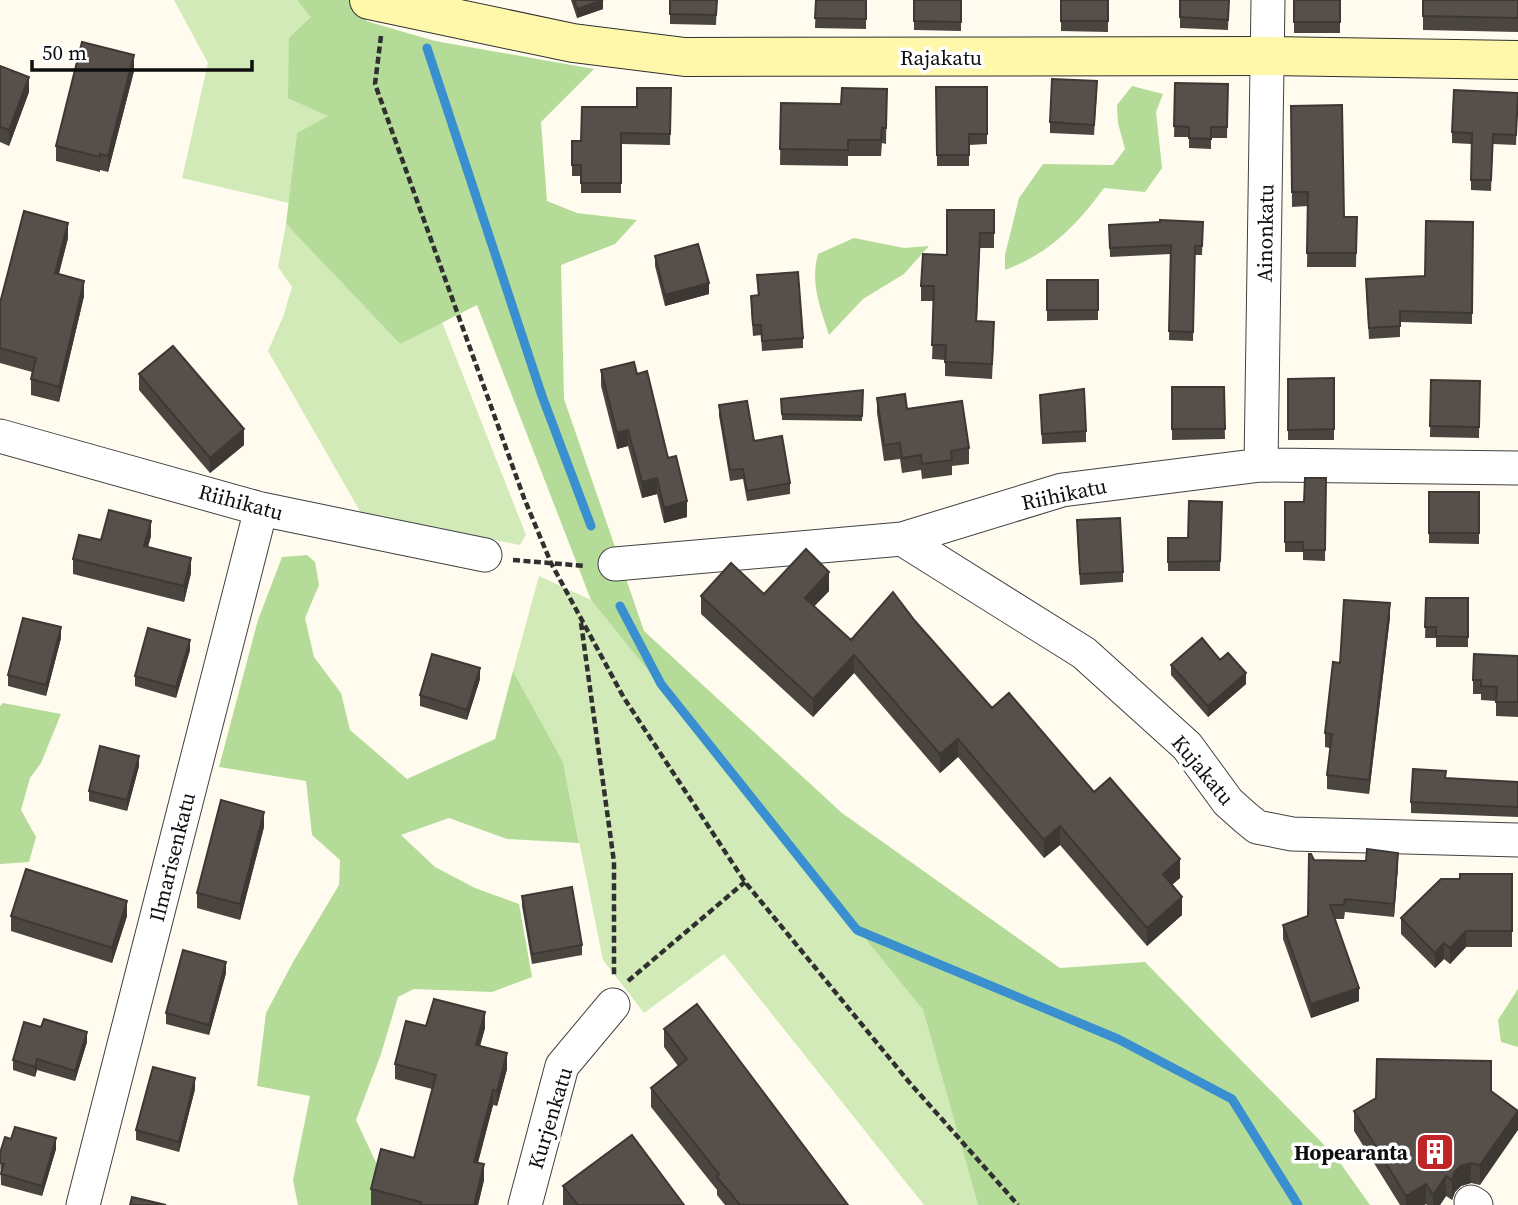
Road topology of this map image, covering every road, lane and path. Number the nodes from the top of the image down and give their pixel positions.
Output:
1 (1268, 0) edge
2 (377, 2) edge
3 (1267, 56) junction
4 (1518, 60) edge
5 (0, 436) edge
6 (1261, 465) junction
7 (1518, 468) edge
8 (261, 509) junction
9 (902, 539) junction
10 (485, 555) joint
11 (551, 563) junction
12 (615, 564) joint
13 (581, 618) junction
14 (1518, 840) edge
15 (745, 882) junction
16 (613, 1005) junction
17 (83, 1205) edge
18 (525, 1205) edge
19 (1018, 1205) edge

1 - 3 street, Ainonkatu
2 - 3 street, Rajakatu
2 - 11 path
3 - 4 street, Rajakatu
3 - 6 street, Ainonkatu
5 - 8 street, Riihikatu
6 - 7 street, Riihikatu
6 - 9 street, Riihikatu
8 - 10 street, Riihikatu
8 - 17 street, Ilmarisenkatu
9 - 12 street, Riihikatu
9 - 14 street, Kujakatu
10 - 11 path
11 - 12 path
11 - 13 path
13 - 15 path
13 - 16 path
15 - 16 path
15 - 19 path
16 - 18 street, Kurjenkatu

